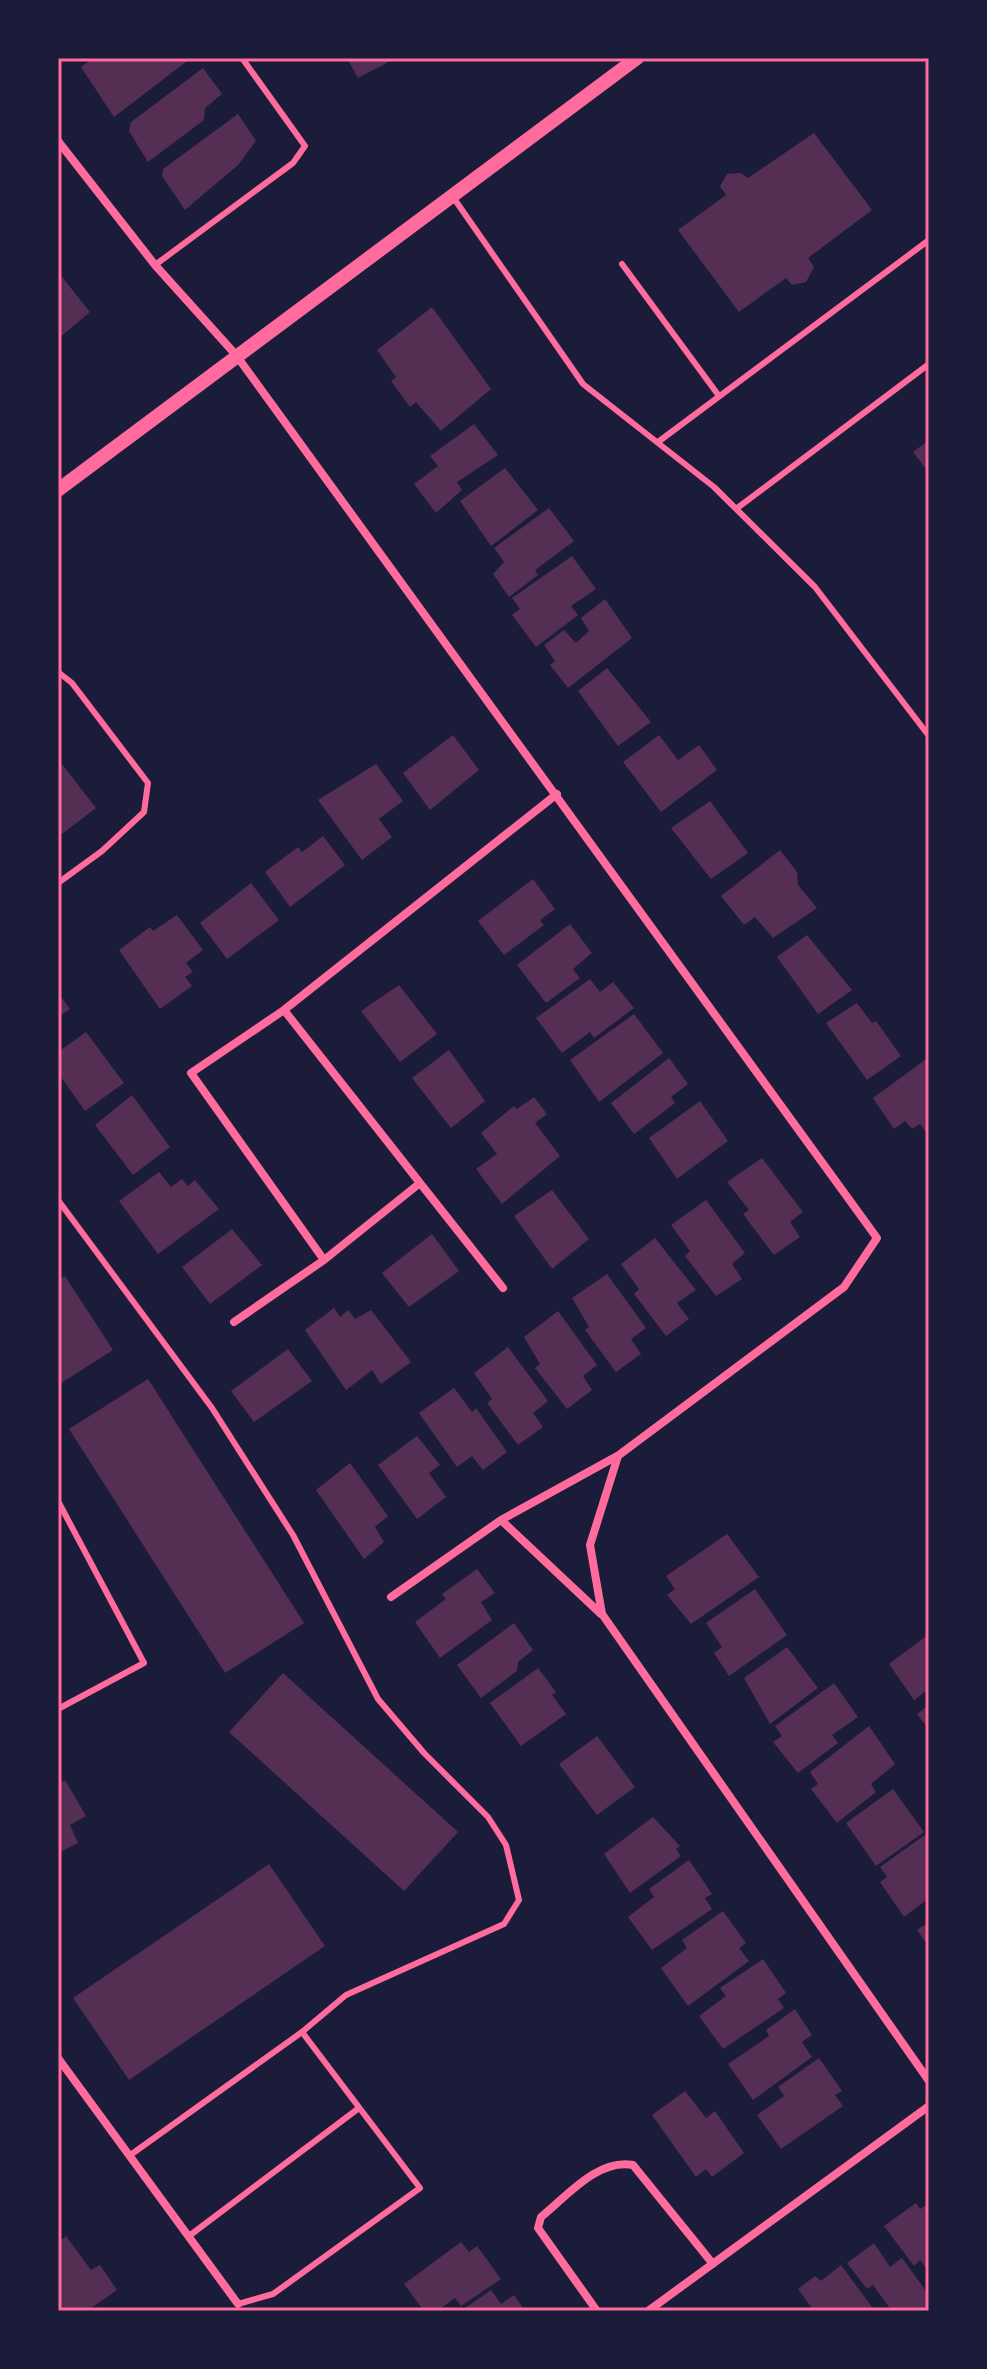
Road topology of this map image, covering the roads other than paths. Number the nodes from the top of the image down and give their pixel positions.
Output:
1 (242, 58) edge
2 (637, 58) edge
3 (58, 141) edge
4 (452, 196) junction
5 (929, 240) edge
6 (622, 264) dead end
7 (155, 265) junction
8 (236, 355) junction
9 (929, 364) edge
10 (719, 396) junction
11 (658, 442) junction
12 (58, 490) edge
13 (736, 509) junction
14 (58, 672) edge
15 (929, 736) edge
16 (557, 794) junction
17 (58, 883) edge
18 (284, 1010) junction
19 (420, 1183) junction
20 (58, 1200) edge
21 (324, 1260) junction
22 (503, 1288) dead end
23 (234, 1322) dead end
24 (619, 1455) junction
25 (58, 1501) edge
26 (501, 1520) junction
27 (391, 1597) dead end
28 (602, 1614) junction
29 (58, 1709) edge
30 (302, 2032) junction
31 (58, 2058) edge
32 (929, 2081) edge
33 (929, 2106) edge
34 (359, 2108) junction
35 (129, 2156) junction
36 (189, 2236) junction
37 (713, 2264) junction
38 (238, 2304) joint
39 (597, 2311) edge
40 (648, 2311) edge

1 - 7 lane
2 - 4 street
3 - 7 street
4 - 8 street
4 - 11 lane
5 - 10 lane
6 - 10 lane
7 - 8 street
8 - 12 street
8 - 16 street
9 - 13 lane
10 - 11 lane
11 - 13 lane
13 - 15 lane
14 - 17 lane
16 - 18 street
16 - 24 street
18 - 19 street
18 - 21 street
19 - 21 street
19 - 22 street
20 - 30 lane
21 - 23 street
24 - 26 street
24 - 28 street
25 - 29 lane
26 - 27 street
26 - 28 street
28 - 32 street
30 - 34 lane
30 - 35 lane
31 - 35 street
33 - 37 street
34 - 36 lane
34 - 38 lane
35 - 36 street
36 - 38 street
37 - 39 street
37 - 40 street

